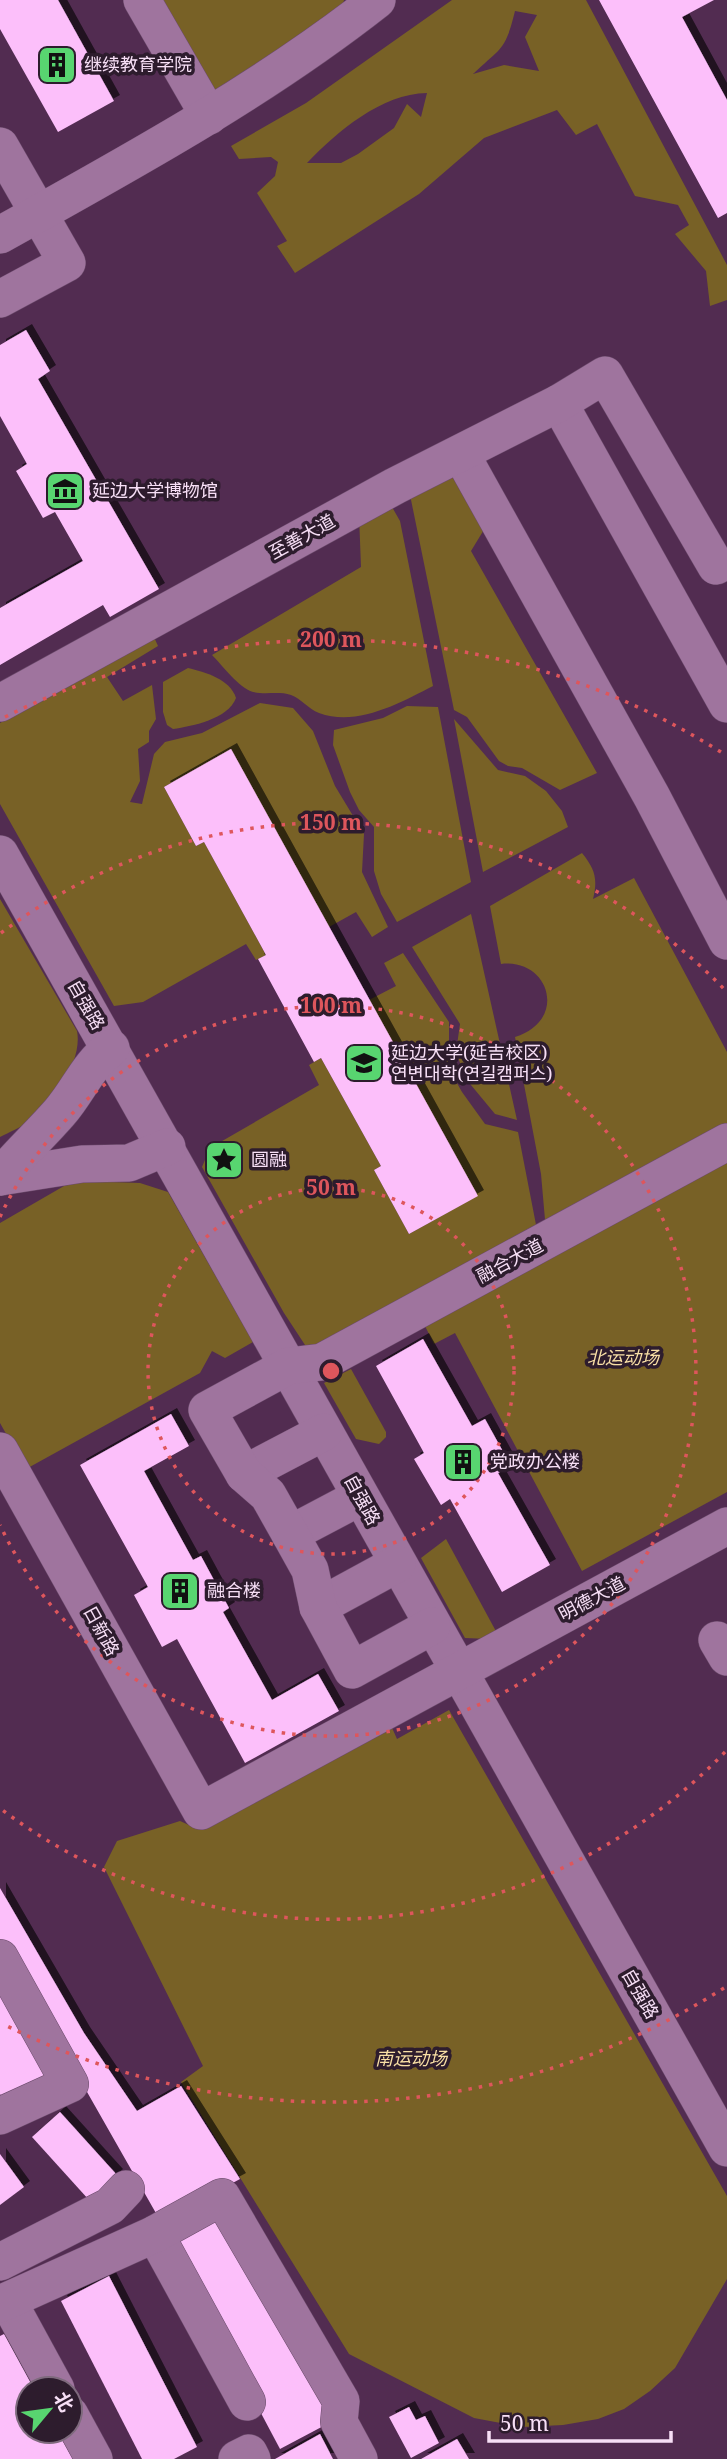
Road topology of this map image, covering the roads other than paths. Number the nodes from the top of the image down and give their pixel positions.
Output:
1 (142, 0) edge
2 (372, 2) edge
3 (209, 116) junction
4 (0, 146) edge
5 (38, 214) junction
6 (0, 236) edge
7 (0, 299) edge
8 (559, 403) junction
9 (461, 454) junction
10 (716, 566) dead end
11 (0, 703) edge
12 (727, 704) edge
13 (0, 853) edge
14 (727, 941) edge
15 (111, 1048) junction
16 (727, 1142) edge
17 (167, 1147) junction
18 (0, 1177) edge
19 (288, 1366) junction
20 (324, 1432) junction
21 (0, 1451) edge
22 (244, 1474) junction
23 (360, 1497) junction
24 (727, 1527) edge
25 (290, 1534) junction
26 (397, 1564) junction
27 (318, 1607) junction
28 (432, 1626) junction
29 (458, 1672) junction
30 (201, 1811) joint
31 (0, 1958) edge
32 (0, 2116) edge
33 (727, 2146) edge
34 (126, 2189) dead end
35 (155, 2234) junction
36 (0, 2262) edge
37 (4, 2303) edge
38 (48, 2375) edge
39 (247, 2402) dead end
40 (84, 2441) edge
41 (94, 2459) edge
42 (237, 2459) edge
43 (252, 2459) edge
44 (359, 2459) edge

1 - 3 lane
2 - 3 lane
3 - 5 lane
4 - 5 lane
5 - 6 lane
5 - 7 lane
8 - 9 lane, 至善大道
8 - 10 lane, 至善大道
8 - 12 lane
9 - 11 lane, 至善大道
9 - 14 lane
13 - 15 lane, 自强路
15 - 17 lane, 自强路
15 - 18 lane
16 - 19 lane, 融合大道
17 - 18 lane
17 - 19 lane, 自强路
19 - 20 lane, 自强路
19 - 22 lane
20 - 22 lane
20 - 23 lane, 自强路
21 - 30 lane, 日新路
22 - 25 lane
23 - 25 lane
23 - 26 lane, 自强路
24 - 29 lane, 明德大道
25 - 27 lane
26 - 27 lane
26 - 28 lane, 自强路
27 - 28 lane
28 - 29 lane, 自强路
29 - 30 lane, 明德大道
29 - 33 lane, 自强路
31 - 32 lane
34 - 36 lane
35 - 37 lane
35 - 39 lane
35 - 44 lane
37 - 38 lane
40 - 41 lane
42 - 43 lane

